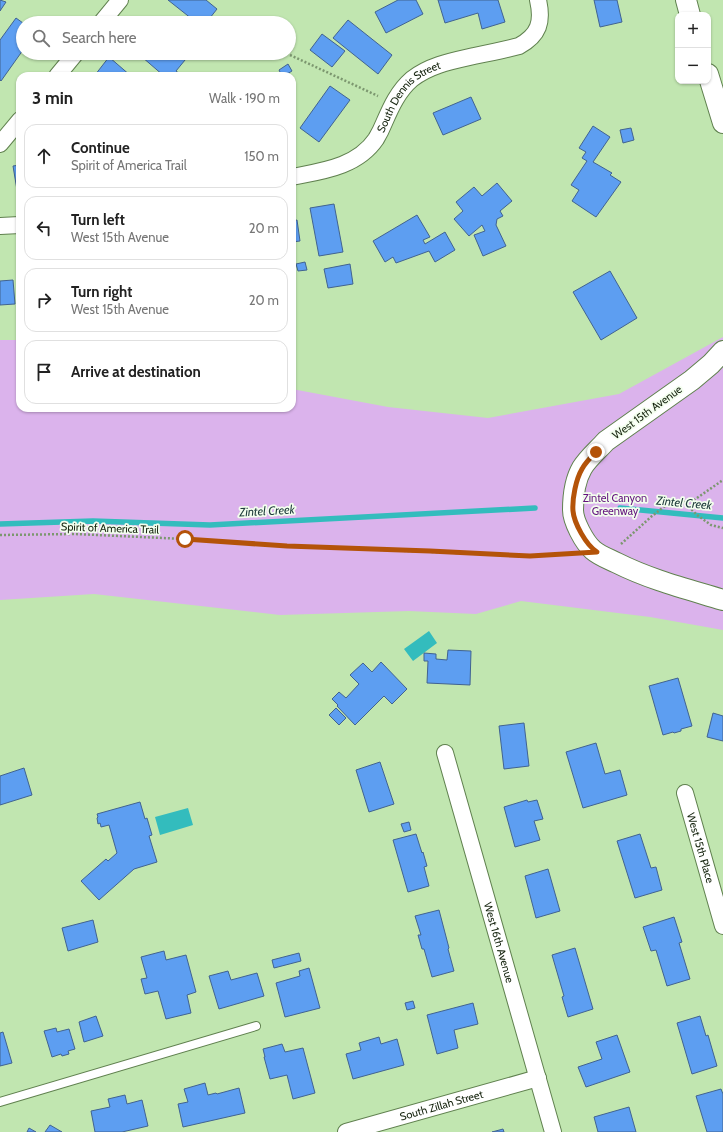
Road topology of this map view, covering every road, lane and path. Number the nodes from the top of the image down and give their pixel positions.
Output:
1 (120, 0) edge
2 (538, 0) edge
3 (686, 0) edge
4 (689, 12) edge
5 (107, 16) edge
6 (296, 59) edge
7 (70, 60) edge
8 (60, 72) edge
9 (711, 84) edge
10 (393, 103) junction
11 (723, 123) edge
12 (16, 125) edge
13 (0, 144) edge
14 (296, 176) edge
15 (16, 225) edge
16 (0, 226) edge
17 (723, 351) edge
18 (723, 480) edge
19 (682, 501) junction
20 (723, 528) edge
21 (0, 535) edge
22 (597, 552) junction
23 (723, 600) edge
24 (445, 753) dead end
25 (684, 793) dead end
26 (723, 926) edge
27 (256, 1026) dead end
28 (538, 1078) junction
29 (0, 1102) edge
30 (346, 1132) edge
31 (553, 1132) edge

1 - 5 street
2 - 10 street, South Dennis Street
3 - 4 street
6 - 10 path
7 - 8 street
9 - 11 street
10 - 14 street, South Dennis Street
12 - 13 street
15 - 16 street
17 - 22 street, West 15th Avenue
18 - 19 path, Spirit of America Trail
19 - 20 path
19 - 22 path, Spirit of America Trail
21 - 22 path, Spirit of America Trail
22 - 23 street, West 15th Avenue
24 - 28 street, West 16th Avenue
25 - 26 street, West 15th Place
27 - 29 lane
28 - 30 street, South Zillah Street
28 - 31 street, West 16th Avenue

